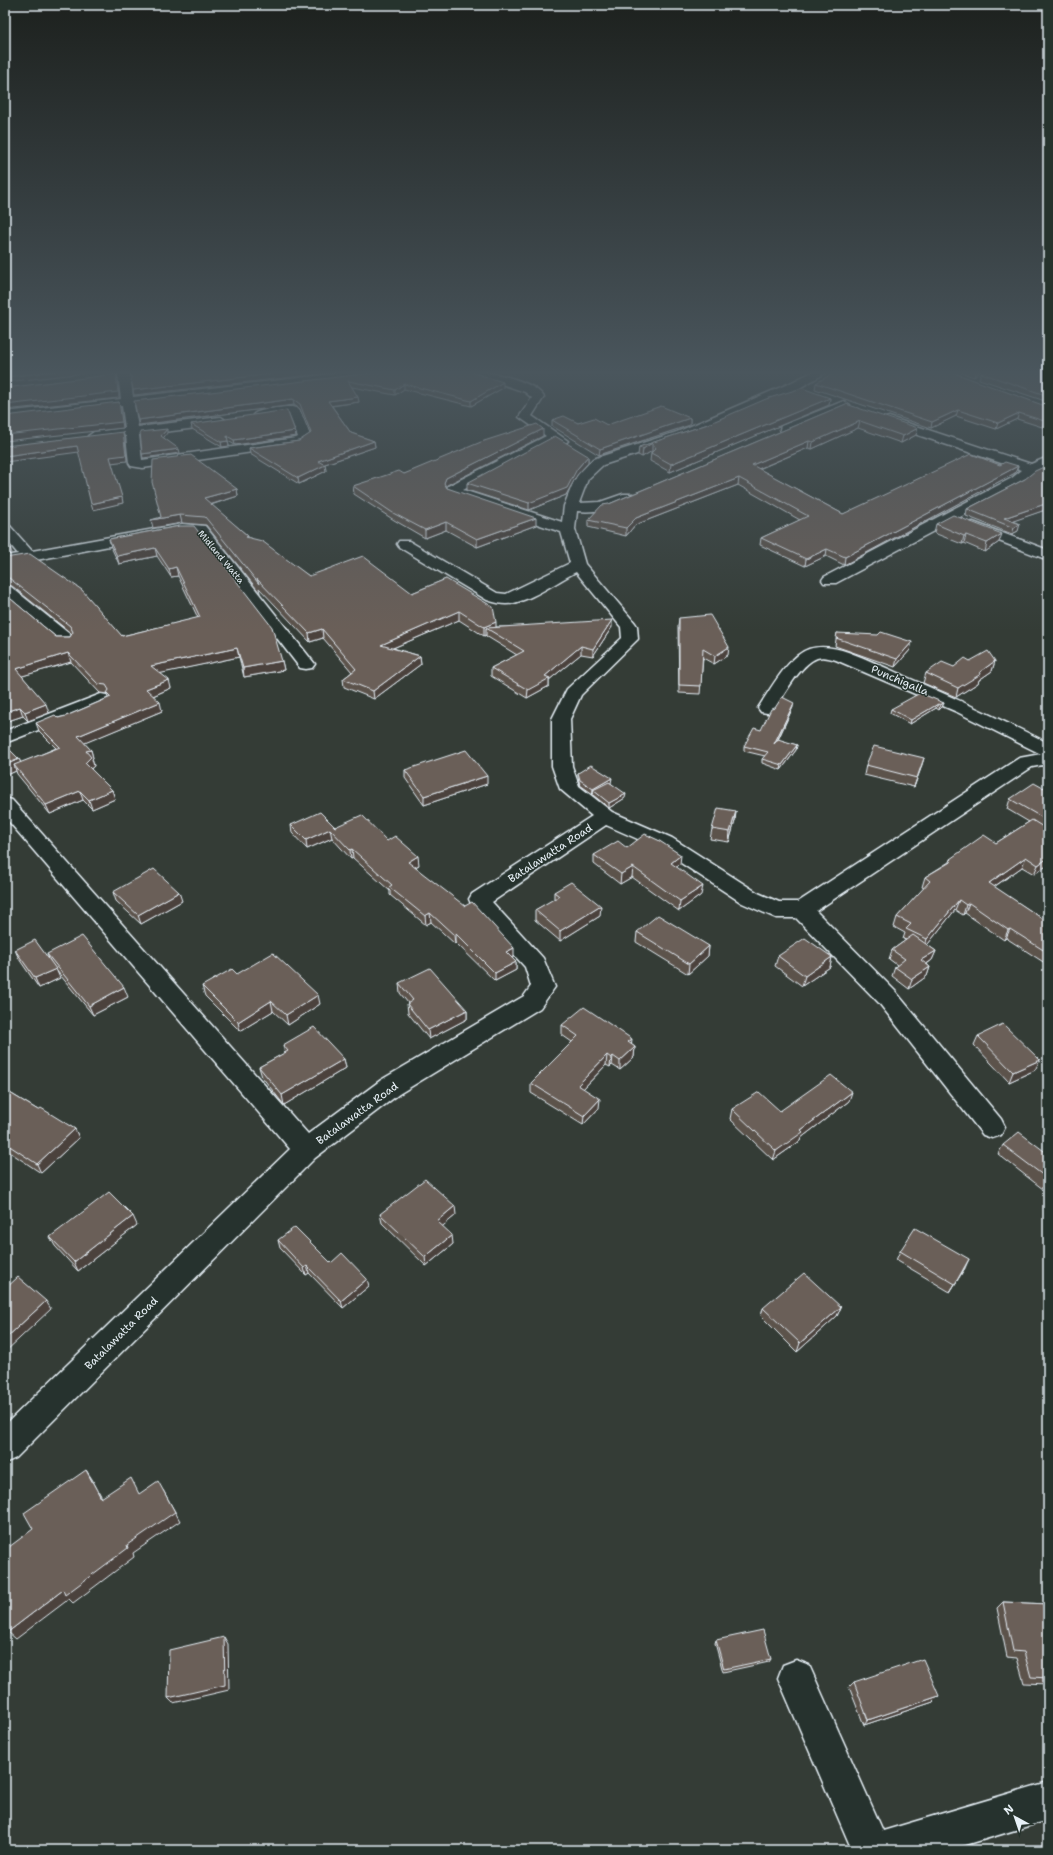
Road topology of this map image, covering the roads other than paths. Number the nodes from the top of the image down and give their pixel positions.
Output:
1 (135, 458) edge
2 (188, 458) edge
3 (514, 458) edge
4 (597, 458) edge
5 (998, 458) edge
6 (1048, 461) edge
7 (1032, 469) junction
8 (639, 492) edge
9 (571, 506) junction
10 (950, 516) junction
11 (5, 529) edge
12 (568, 529) junction
13 (404, 544) dead end
14 (1048, 555) edge
15 (29, 557) junction
16 (5, 561) edge
17 (578, 565) junction
18 (830, 580) dead end
19 (5, 590) edge
20 (66, 640) edge
21 (306, 664) dead end
22 (101, 699) dead end
23 (767, 708) dead end
24 (5, 737) edge
25 (1048, 750) edge
26 (1048, 758) edge
27 (5, 804) edge
28 (605, 817) junction
29 (802, 910) junction
30 (992, 1127) dead end
31 (306, 1150) junction
32 (5, 1447) edge
33 (796, 1678) dead end
34 (1048, 1801) edge
35 (872, 1850) edge
36 (884, 1850) edge

1 - 2 street
3 - 12 street
4 - 9 street
5 - 7 street
6 - 7 street
7 - 10 street
8 - 9 street
9 - 12 street
10 - 14 street
10 - 18 street
11 - 15 street
12 - 17 street
13 - 17 street
15 - 16 street, Midland Watta
15 - 21 street, Midland Watta
17 - 28 street
19 - 20 street
22 - 24 street
23 - 25 street, Punchigalla
26 - 29 street
27 - 31 street
28 - 29 street
28 - 31 street, Batalawatta Road
29 - 30 street
31 - 32 street, Batalawatta Road
33 - 35 street
34 - 36 street

